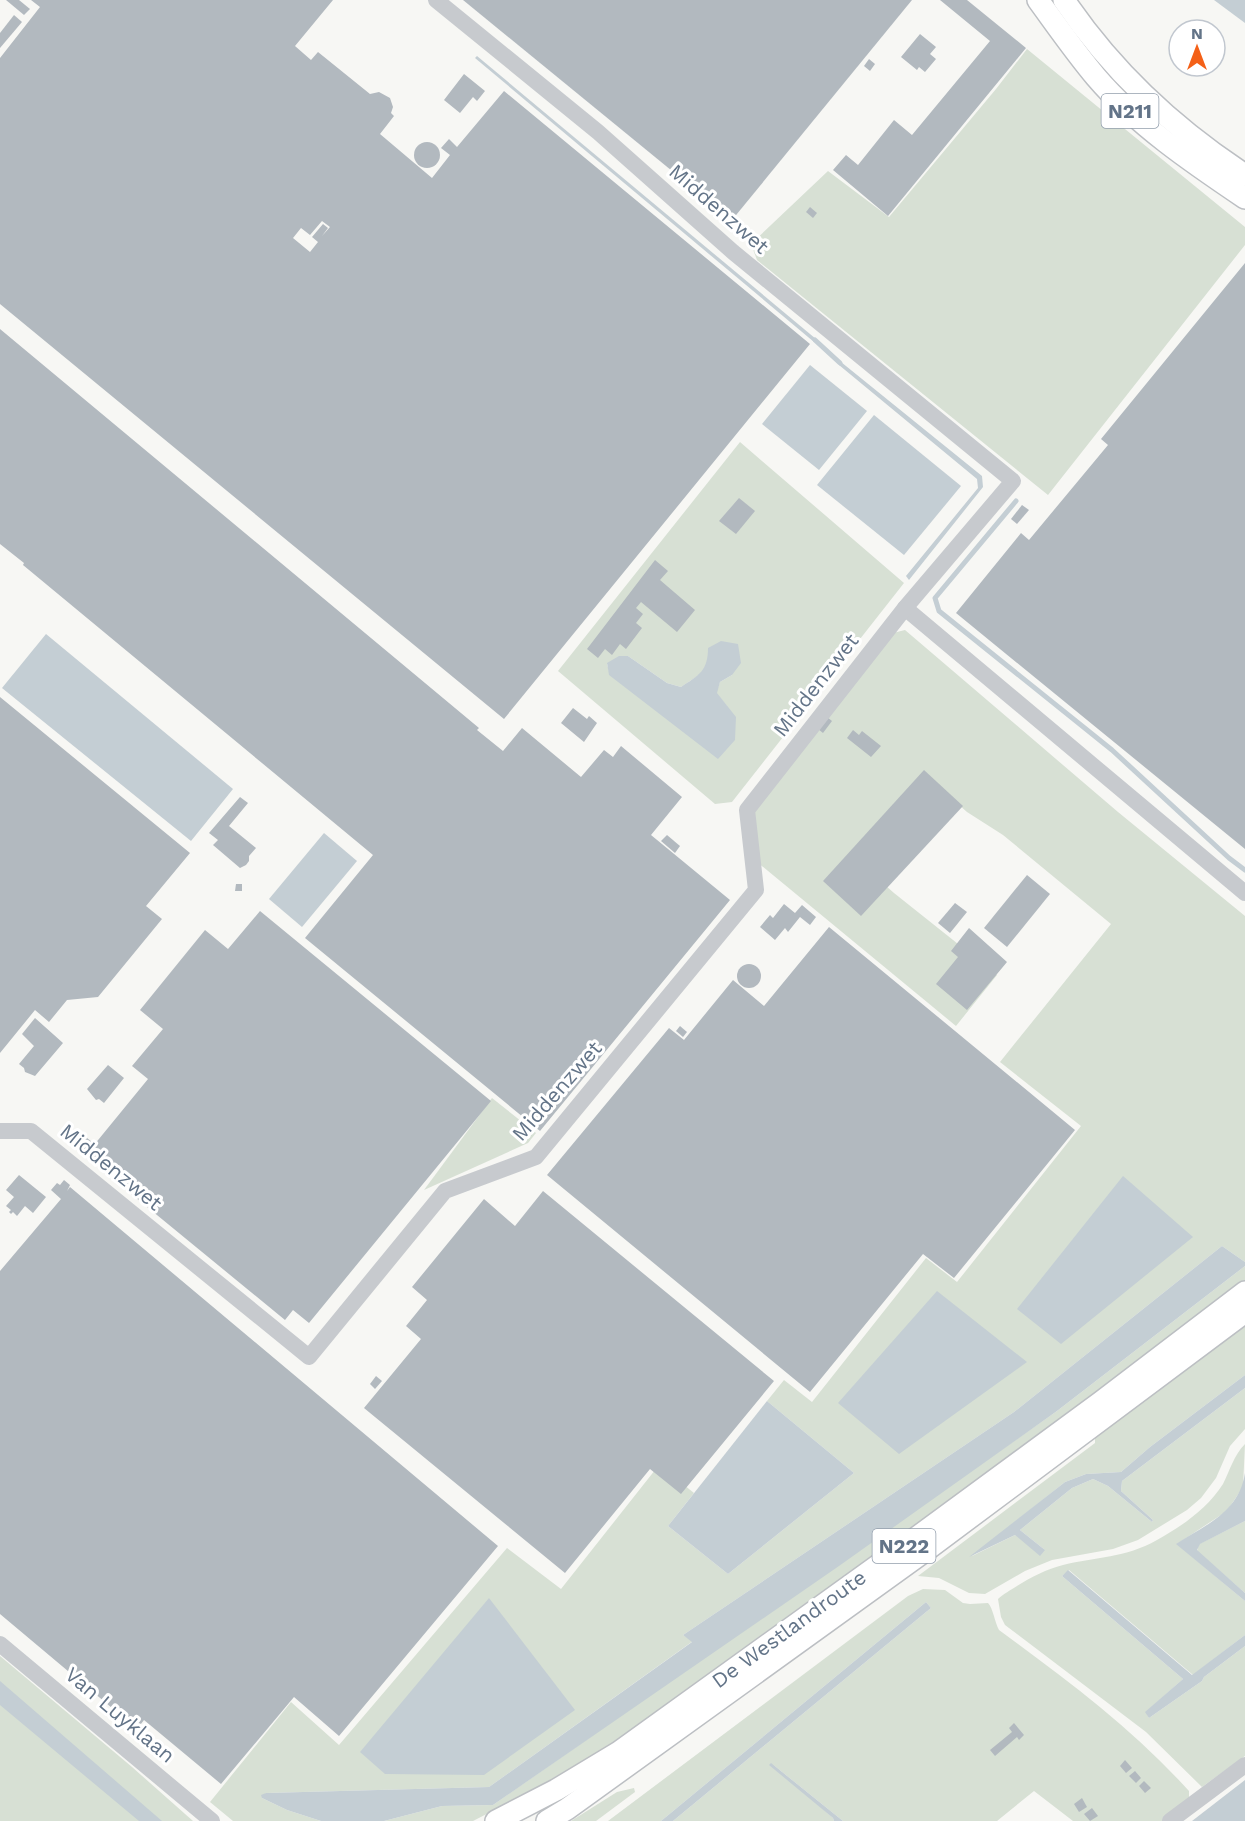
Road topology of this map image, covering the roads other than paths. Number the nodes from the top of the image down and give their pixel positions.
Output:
1 (436, 0) edge
2 (1038, 0) edge
3 (1064, 0) edge
4 (1245, 175) edge
5 (1245, 198) edge
6 (905, 608) junction
7 (1245, 893) edge
8 (0, 1131) edge
9 (1245, 1292) edge
10 (1245, 1312) edge
11 (0, 1644) edge
12 (1245, 1765) edge
13 (212, 1821) edge
14 (496, 1821) edge
15 (547, 1821) edge
16 (1170, 1821) edge

1 - 6 street, Middenzwet
2 - 5 main road, N211
3 - 4 main road, N211
6 - 7 street
6 - 8 street, Middenzwet
9 - 14 main road, De Westlandroute / N222
10 - 15 main road, De Westlandroute / N222
11 - 13 street, Van Luyklaan
12 - 16 street

